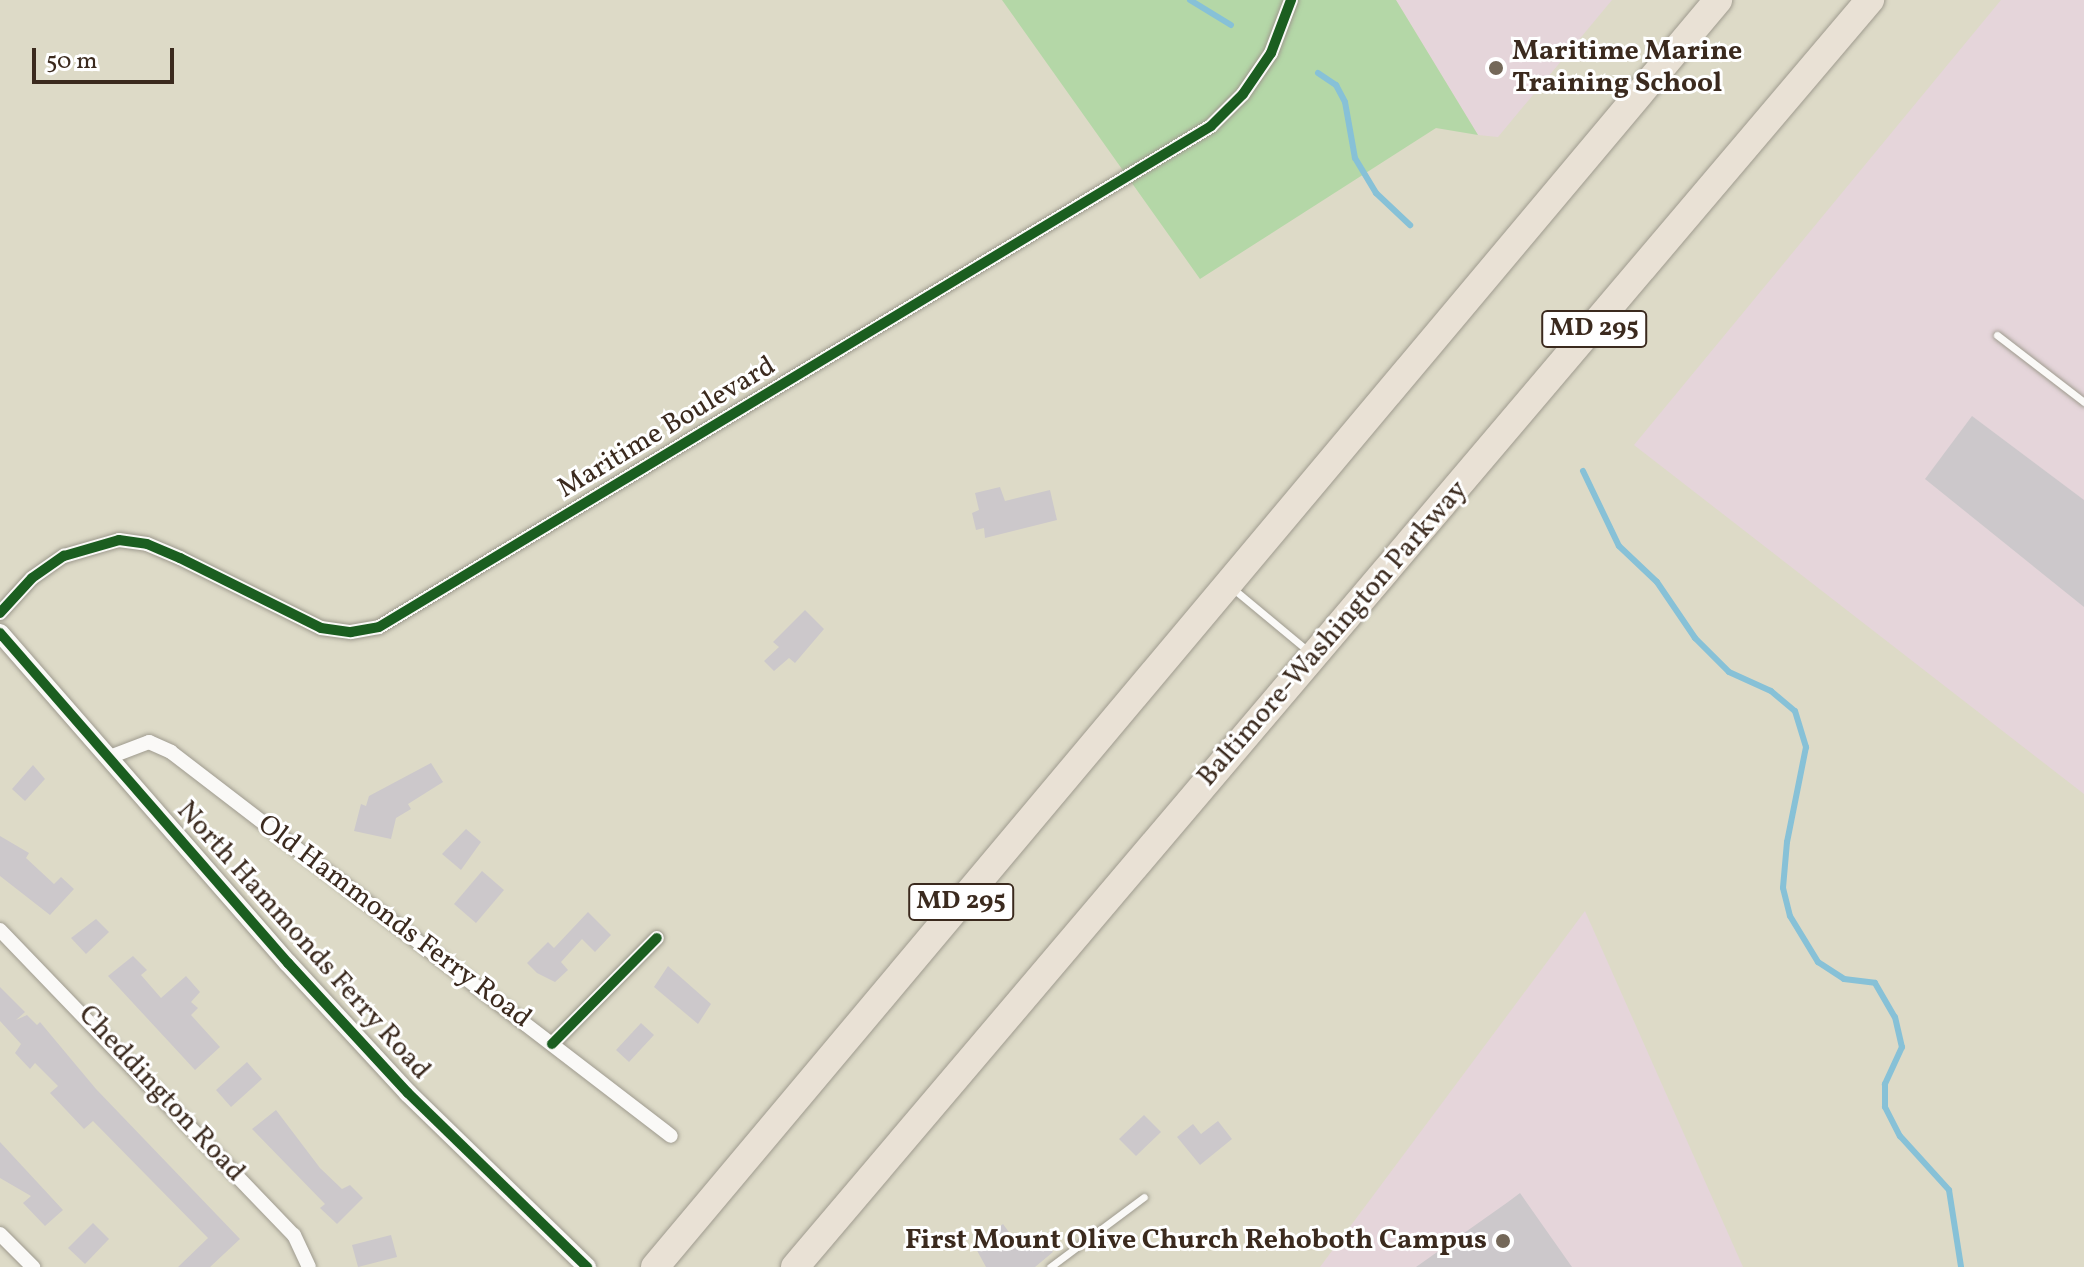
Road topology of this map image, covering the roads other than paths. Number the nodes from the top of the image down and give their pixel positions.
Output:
1 (1291, 0) edge
2 (1718, 0) edge
3 (1870, 0) edge
4 (1997, 335) dead end
5 (2084, 402) edge
6 (1227, 583) junction
7 (0, 613) edge
8 (0, 633) edge
9 (1315, 656) junction
10 (107, 758) junction
11 (0, 930) edge
12 (657, 938) dead end
13 (552, 1044) junction
14 (671, 1136) dead end
15 (1144, 1197) dead end
16 (0, 1234) edge
17 (33, 1267) edge
18 (309, 1267) edge
19 (587, 1267) edge
20 (655, 1267) edge
21 (795, 1267) edge
22 (1050, 1267) edge

1 - 7 street, Maritime Boulevard
2 - 6 highway, MD 295
3 - 9 highway, Baltimore-Washington Parkway / MD 295
4 - 5 lane
6 - 9 lane
6 - 20 highway, MD 295
8 - 10 street, North Hammonds Ferry Road
9 - 21 highway, Baltimore-Washington Parkway / MD 295
10 - 13 street, Old Hammonds Ferry Road
10 - 19 street, North Hammonds Ferry Road
11 - 18 street, Cheddington Road
12 - 13 street
13 - 14 street, Old Hammonds Ferry Road
15 - 22 lane
16 - 17 street

